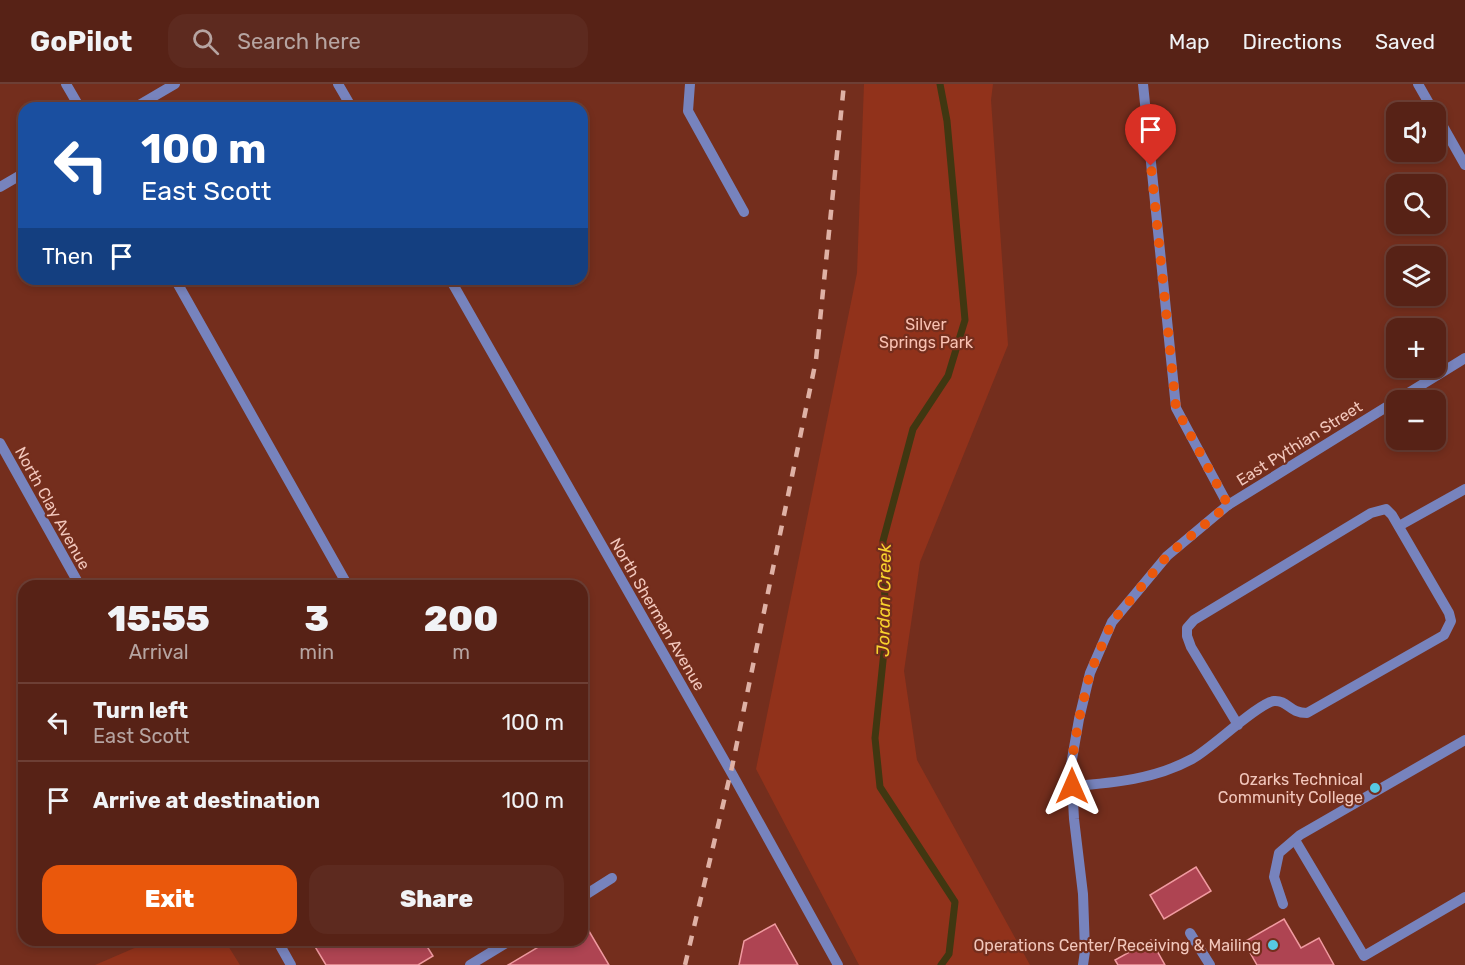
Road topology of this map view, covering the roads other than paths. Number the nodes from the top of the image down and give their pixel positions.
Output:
1 (66, 84) edge
2 (174, 84) edge
3 (338, 84) edge
4 (1143, 84) edge
5 (1418, 84) edge
6 (688, 87) edge
7 (76, 102) edge
8 (144, 102) edge
9 (348, 102) edge
10 (1429, 102) edge
11 (1446, 132) edge
12 (1465, 165) edge
13 (18, 176) edge
14 (0, 187) edge
15 (744, 212) dead end
16 (178, 285) edge
17 (453, 285) edge
18 (1465, 358) edge
19 (1414, 390) edge
20 (1386, 408) edge
21 (0, 443) edge
22 (1465, 489) edge
23 (1228, 505) junction
24 (1399, 526) junction
25 (77, 580) edge
26 (345, 580) edge
27 (1238, 725) junction
28 (1465, 740) edge
29 (1072, 786) junction
30 (1295, 840) junction
31 (612, 878) dead end
32 (588, 893) edge
33 (1465, 897) edge
34 (1283, 904) dead end
35 (1190, 933) dead end
36 (280, 946) edge
37 (494, 946) edge
38 (1367, 961) edge
39 (291, 965) edge
40 (470, 965) edge
41 (838, 965) edge
42 (1083, 965) edge
43 (1210, 965) edge

1 - 7 street
2 - 8 street
3 - 9 street
4 - 23 street
5 - 10 street
6 - 15 street
11 - 12 street
13 - 14 street
16 - 26 street
17 - 41 street, North Sherman Avenue
18 - 19 street, East Pythian Street
20 - 23 street, East Pythian Street
21 - 25 street, North Clay Avenue
22 - 24 street
23 - 29 street, East Pythian Street
24 - 27 street
24 - 27 street
27 - 29 street
28 - 30 street
29 - 42 street, East Pythian Street
30 - 34 street
30 - 38 street
31 - 32 street
33 - 38 street
35 - 43 street
36 - 39 street
37 - 40 street

